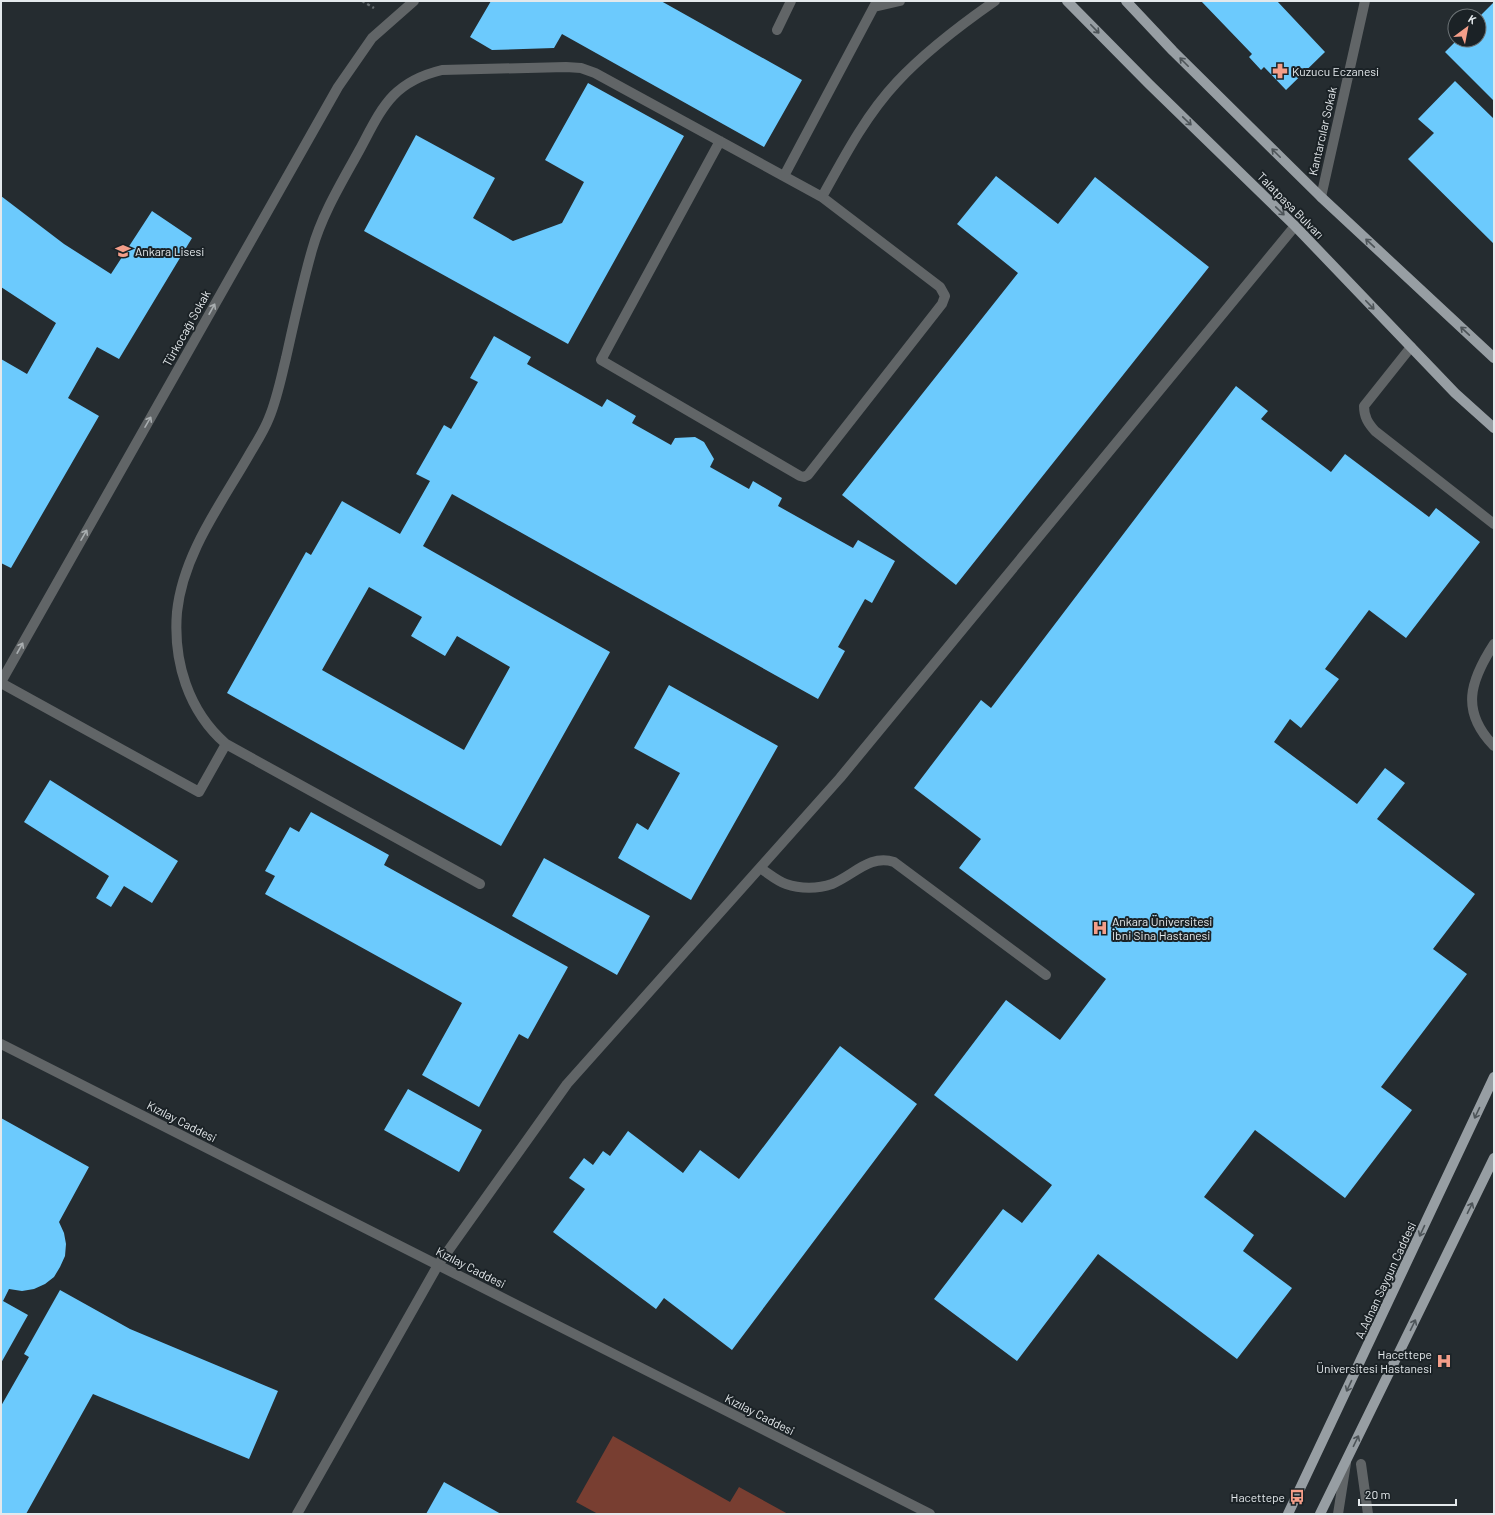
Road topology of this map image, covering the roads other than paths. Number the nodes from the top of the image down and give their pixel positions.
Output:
1 (414, 1) edge
2 (791, 1) edge
3 (900, 1) edge
4 (995, 1) edge
5 (1067, 1) edge
6 (1126, 1) edge
7 (1365, 1) edge
8 (875, 4) edge
9 (776, 30) dead end
10 (720, 141) junction
11 (784, 176) junction
12 (822, 196) junction
13 (1321, 197) junction
14 (1295, 226) junction
15 (1410, 347) junction
16 (1494, 358) edge
17 (1494, 428) edge
18 (1494, 524) edge
19 (1494, 644) edge
20 (1, 682) edge
21 (226, 744) junction
22 (1494, 746) edge
23 (760, 868) junction
24 (480, 884) dead end
25 (1046, 974) dead end
26 (1, 1044) edge
27 (1494, 1078) edge
28 (1494, 1158) edge
29 (438, 1265) junction
30 (1347, 1460) junction
31 (1361, 1464) dead end
32 (297, 1514) edge
33 (930, 1514) edge
34 (1288, 1514) edge
35 (1320, 1514) edge
36 (1338, 1514) edge
37 (1368, 1514) edge

20 -> 1 street, Türkocağı Sokak
2 - 9 street
3 - 8 street
4 - 12 street
5 -> 14 main road, Talatpaşa Bulvarı
13 -> 6 main road
7 - 13 street, Kantarcılar Sokak
8 - 11 street
10 - 11 street
10 - 12 street
10 - 21 street
11 - 12 street
16 -> 13 main road
14 -> 15 main road, Talatpaşa Bulvarı
14 - 23 street
15 - 17 main road, Talatpaşa Bulvarı
15 - 18 street
19 - 22 street
20 - 21 street
21 - 24 street
23 - 25 street
23 - 29 street
26 - 29 street, Kızılay Caddesi
27 -> 34 main road, A.Adnan Saygun Caddesi
30 -> 28 main road
29 - 32 street
29 - 33 street, Kızılay Caddesi
30 - 35 main road
30 - 36 street
31 - 37 street

